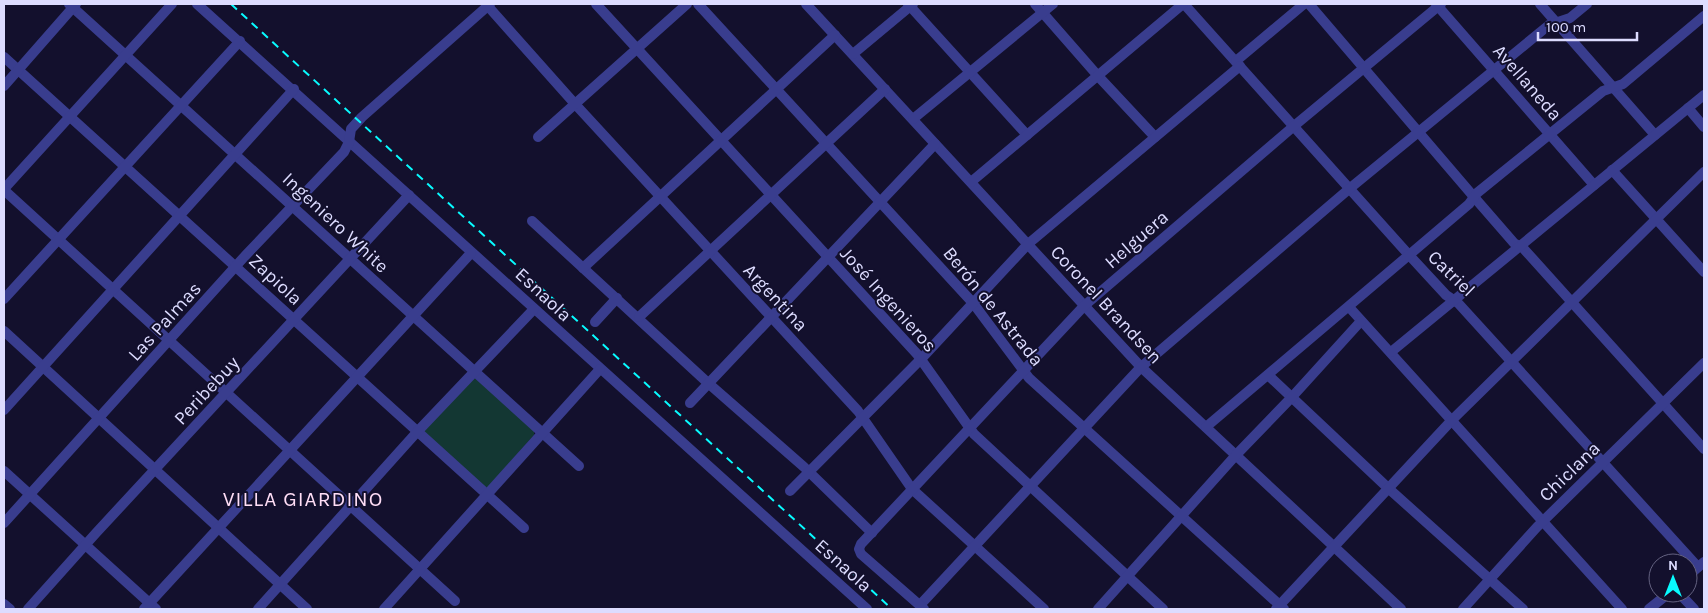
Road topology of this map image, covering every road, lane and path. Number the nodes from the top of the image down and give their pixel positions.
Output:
1 (172, 4) edge
2 (197, 4) edge
3 (488, 4) edge
4 (596, 4) edge
5 (687, 4) edge
6 (698, 4) edge
7 (806, 4) edge
8 (1035, 4) edge
9 (1053, 4) edge
10 (1183, 4) edge
11 (1304, 4) edge
12 (1309, 4) edge
13 (1540, 4) edge
14 (1587, 4) edge
15 (73, 5) edge
16 (911, 5) edge
17 (1438, 5) edge
18 (1042, 13) junction
19 (1704, 16) edge
20 (1556, 22) junction
21 (835, 35) junction
22 (240, 41) junction
23 (638, 50) junction
24 (853, 54) junction
25 (127, 56) junction
26 (4, 57) edge
27 (1238, 64) junction
28 (1364, 68) junction
29 (18, 70) junction
30 (1495, 70) junction
31 (972, 73) junction
32 (1098, 76) junction
33 (4, 86) edge
34 (1614, 87) junction
35 (294, 89) junction
36 (776, 89) junction
37 (885, 89) junction
38 (1704, 95) edge
39 (182, 104) junction
40 (575, 104) junction
41 (1688, 108) junction
42 (71, 116) junction
43 (913, 119) junction
44 (1294, 126) junction
45 (1704, 126) edge
46 (1419, 132) junction
47 (1027, 135) junction
48 (1551, 135) junction
49 (1655, 135) junction
50 (538, 137) dead end
51 (1155, 137) junction
52 (720, 140) junction
53 (349, 142) junction
54 (826, 144) junction
55 (935, 144) junction
56 (236, 153) junction
57 (126, 166) junction
58 (1612, 170) junction
59 (1704, 172) edge
60 (972, 182) junction
61 (1594, 185) junction
62 (4, 189) edge
63 (1350, 189) junction
64 (771, 194) junction
65 (408, 195) junction
66 (660, 196) junction
67 (1474, 197) junction
68 (880, 202) junction
69 (293, 205) junction
70 (180, 215) junction
71 (1656, 219) junction
72 (532, 221) dead end
73 (59, 239) junction
74 (1028, 244) junction
75 (1519, 246) junction
76 (710, 252) junction
77 (472, 253) junction
78 (1409, 255) junction
79 (828, 258) junction
80 (351, 259) junction
81 (236, 266) junction
82 (583, 268) junction
83 (1704, 272) edge
84 (113, 289) junction
85 (617, 298) junction
86 (4, 299) edge
87 (1453, 300) junction
88 (1572, 301) junction
89 (973, 303) junction
90 (1084, 306) junction
91 (1349, 307) junction
92 (534, 309) junction
93 (413, 316) junction
94 (770, 316) junction
95 (639, 317) junction
96 (294, 320) junction
97 (1361, 321) junction
98 (595, 322) dead end
99 (4, 331) edge
100 (170, 340) junction
101 (1391, 352) junction
102 (921, 359) junction
103 (1512, 361) junction
104 (1704, 363) edge
105 (43, 367) junction
106 (1141, 367) junction
107 (600, 369) junction
108 (474, 372) junction
109 (1024, 372) junction
110 (1268, 375) junction
111 (358, 377) junction
112 (708, 383) junction
113 (227, 393) junction
114 (1292, 398) junction
115 (690, 403) dead end
116 (1663, 403) junction
117 (4, 410) edge
118 (862, 417) junction
119 (99, 418) junction
120 (1452, 420) junction
121 (1206, 427) junction
122 (969, 428) junction
123 (1085, 428) junction
124 (417, 432) junction
125 (542, 432) junction
126 (1704, 449) edge
127 (290, 451) junction
128 (1236, 455) junction
129 (1604, 462) junction
130 (579, 466) dead end
131 (155, 470) junction
132 (4, 471) edge
133 (809, 472) junction
134 (1030, 487) junction
135 (1388, 488) junction
136 (912, 489) junction
137 (790, 492) dead end
138 (30, 495) junction
139 (487, 495) junction
140 (351, 506) junction
141 (1181, 516) junction
142 (1544, 520) junction
143 (4, 523) edge
144 (219, 527) junction
145 (524, 528) dead end
146 (872, 533) junction
147 (86, 544) junction
148 (974, 546) junction
149 (1334, 546) junction
150 (1701, 564) edge
151 (420, 570) junction
152 (1128, 576) junction
153 (1490, 579) junction
154 (281, 585) junction
155 (455, 601) dead end
156 (4, 604) edge
157 (150, 607) edge
158 (922, 607) edge
159 (1280, 608) edge
160 (10, 609) edge
161 (28, 609) edge
162 (258, 609) edge
163 (307, 609) edge
164 (384, 609) edge
165 (866, 609) edge
166 (1044, 609) edge
167 (1098, 609) edge
168 (1163, 609) edge
169 (1402, 609) edge
170 (1463, 609) edge
171 (1523, 609) edge
172 (1622, 609) edge

1 - 25 street
2 - 22 street, Esnaola
3 - 40 street, Argentina
3 - 53 street
4 - 23 street, José Ingenieros
5 - 23 street
6 - 36 street, Berón de Astrada
7 - 21 street, Coronel Brandsen
8 - 18 street
9 - 18 street
10 - 27 street, Catriel
10 - 32 street
11 - 27 street
12 - 28 street
13 - 20 street
14 - 20 street
15 - 25 street, Ingeniero White
15 - 29 street
16 - 24 street
16 - 31 street
17 - 28 street, Helguera
17 - 30 street, Avellaneda
18 - 31 street
18 - 32 street
19 - 34 street
20 - 30 street
20 - 34 street
21 - 24 street, Coronel Brandsen
21 - 36 street
22 - 35 street, Esnaola
22 - 39 street
23 - 40 street
23 - 52 street, José Ingenieros
24 - 37 street, Coronel Brandsen
25 - 39 street, Ingeniero White
25 - 42 street
26 - 29 street, Zapiola
27 - 44 street, Catriel
27 - 51 street
28 - 44 street, Helguera
28 - 46 street
29 - 33 street
29 - 42 street, Zapiola
30 - 46 street
30 - 48 street, Avellaneda
31 - 43 street
31 - 47 street
32 - 47 street
32 - 51 street
34 - 48 street
34 - 49 street
35 - 53 street, Esnaola
35 - 56 street
36 - 52 street
36 - 54 street, Berón de Astrada
37 - 43 street, Coronel Brandsen
37 - 54 street
38 - 41 street
39 - 56 street, Ingeniero White
39 - 57 street
40 - 50 street
40 - 66 street, Argentina
41 - 45 street
41 - 49 street
42 - 57 street, Zapiola
42 - 62 street
43 - 55 street, Coronel Brandsen
44 - 63 street, Catriel
44 - 90 street, Helguera
46 - 63 street
46 - 67 street
47 - 60 street
48 - 61 street, Avellaneda
48 - 67 street
49 - 58 street
51 - 74 street
52 - 64 street, José Ingenieros
52 - 66 street
53 - 65 street, Esnaola
53 - 69 street, Las Palmas
54 - 64 street
54 - 68 street, Berón de Astrada
55 - 60 street, Coronel Brandsen
55 - 68 street
56 - 69 street, Ingeniero White
56 - 70 street
57 - 70 street, Zapiola
57 - 73 street
58 - 61 street
58 - 71 street
59 - 71 street
60 - 74 street, Coronel Brandsen
61 - 75 street
62 - 73 street
63 - 78 street, Catriel
63 - 106 street
64 - 76 street
64 - 79 street, José Ingenieros
65 - 77 street, Esnaola
65 - 80 street, Peribebuy
66 - 76 street, Argentina
66 - 82 street
67 - 75 street
67 - 78 street
68 - 79 street
68 - 89 street, Berón de Astrada
69 - 80 street, Ingeniero White
69 - 81 street, Las Palmas
70 - 81 street, Zapiola
70 - 84 street
71 - 83 street
71 - 88 street
72 - 82 street
73 - 84 street
73 - 86 street
74 - 89 street
74 - 90 street, Coronel Brandsen
75 - 87 street
75 - 88 street
76 - 94 street, Argentina
76 - 95 street
77 - 92 street, Esnaola
77 - 93 street
78 - 87 street, Catriel
78 - 91 street
79 - 94 street
79 - 102 street, José Ingenieros
80 - 93 street, Ingeniero White
80 - 96 street, Peribebuy
81 - 96 street, Zapiola
81 - 100 street, Las Palmas
82 - 85 street
84 - 100 street
84 - 105 street
85 - 95 street
85 - 98 street
87 - 101 street
87 - 103 street, Catriel
88 - 103 street
88 - 116 street
89 - 102 street
89 - 109 street, Berón de Astrada
90 - 106 street, Coronel Brandsen
90 - 109 street, Helguera
91 - 97 street
91 - 110 street
92 - 107 street, Esnaola
92 - 108 street
93 - 108 street, Ingeniero White
93 - 111 street
94 - 112 street
94 - 118 street, Argentina
95 - 112 street
96 - 111 street, Zapiola
96 - 113 street, Peribebuy
97 - 101 street
97 - 114 street
99 - 105 street
100 - 113 street
100 - 119 street, Las Palmas
101 - 120 street
102 - 118 street
102 - 122 street, José Ingenieros
103 - 120 street
103 - 129 street, Catriel
104 - 116 street, Chiclana
105 - 117 street
105 - 119 street
106 - 121 street, Coronel Brandsen
106 - 123 street
107 - 125 street
107 - 165 street, Esnaola
108 - 124 street
108 - 125 street, Ingeniero White
109 - 122 street, Helguera
109 - 123 street, Berón de Astrada
110 - 114 street
110 - 121 street
111 - 124 street, Zapiola
111 - 127 street
112 - 115 street
112 - 133 street
113 - 127 street
113 - 131 street, Peribebuy
114 - 128 street
114 - 135 street
116 - 126 street
116 - 129 street, Chiclana
118 - 133 street
118 - 136 street, Argentina
119 - 131 street
119 - 138 street, Las Palmas
120 - 135 street
120 - 142 street
121 - 128 street, Coronel Brandsen
122 - 134 street, José Ingenieros
122 - 136 street, Helguera
123 - 134 street
123 - 141 street, Berón de Astrada
124 - 139 street, Zapiola
124 - 140 street
125 - 130 street, Ingeniero White
125 - 139 street
127 - 140 street
127 - 144 street
128 - 141 street
128 - 149 street, Coronel Brandsen
129 - 142 street, Chiclana
129 - 150 street, Catriel
131 - 144 street
131 - 147 street, Peribebuy
132 - 138 street
133 - 137 street
133 - 146 street
134 - 148 street
134 - 152 street, José Ingenieros
135 - 149 street
135 - 153 street
136 - 146 street, Helguera
136 - 148 street, Argentina
138 - 143 street, Las Palmas
138 - 147 street
139 - 145 street, Zapiola
139 - 151 street
140 - 151 street
140 - 154 street
141 - 152 street
141 - 159 street, Berón de Astrada
142 - 153 street, Chiclana
142 - 172 street
144 - 154 street
144 - 157 street
146 - 158 street, Helguera
147 - 157 street
147 - 161 street, Peribebuy
148 - 158 street
148 - 166 street, Argentina
149 - 159 street
149 - 169 street, Coronel Brandsen
151 - 155 street
151 - 164 street
152 - 167 street
152 - 168 street, José Ingenieros
153 - 170 street, Chiclana
153 - 171 street
154 - 162 street
154 - 163 street
156 - 160 street

